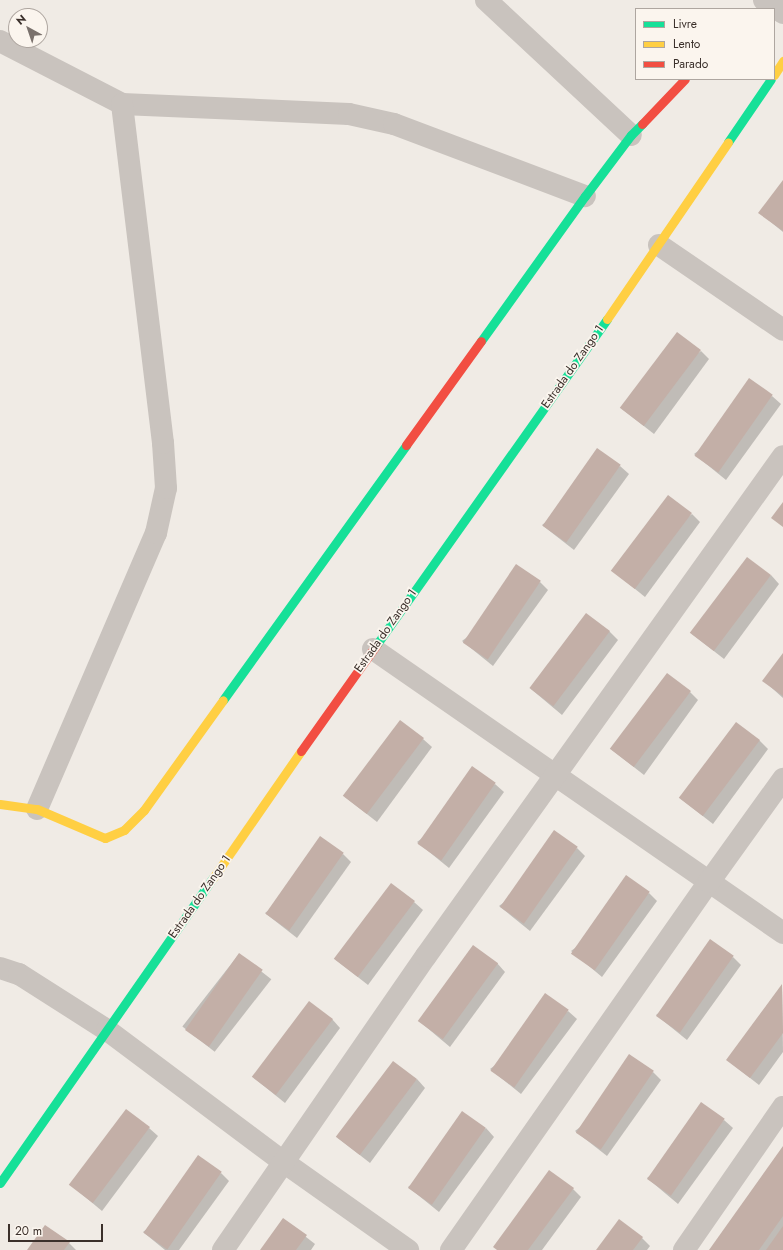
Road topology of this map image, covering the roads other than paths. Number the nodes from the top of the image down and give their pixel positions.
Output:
1 (486, 0) edge
2 (763, 0) edge
3 (754, 8) edge
4 (774, 8) edge
5 (0, 41) edge
6 (783, 61) edge
7 (775, 73) edge
8 (684, 80) edge
9 (770, 80) edge
10 (122, 104) junction
11 (631, 135) junction
12 (585, 196) junction
13 (659, 245) junction
14 (783, 330) edge
15 (783, 456) edge
16 (373, 649) junction
17 (556, 775) junction
18 (783, 780) edge
19 (0, 804) edge
20 (37, 809) junction
21 (709, 882) junction
22 (783, 933) edge
23 (0, 968) edge
24 (107, 1030) junction
25 (783, 1107) edge
26 (285, 1163) junction
27 (0, 1183) edge
28 (223, 1250) edge
29 (408, 1250) edge
30 (451, 1250) edge
31 (684, 1250) edge

1 - 11 street
2 - 3 street
2 - 4 street
5 - 10 street
6 - 7 street
8 - 11 street
9 - 13 street, Estrada do Zango 1
10 - 12 street
10 - 20 street
11 - 12 street
12 - 20 street
13 - 14 street
13 - 16 street, Estrada do Zango 1
15 - 17 street
16 - 17 street
16 - 24 street, Estrada do Zango 1
17 - 21 street
17 - 26 street
18 - 21 street
19 - 20 street
21 - 22 street
21 - 30 street
23 - 24 street
24 - 26 street
24 - 27 street, Estrada do Zango 1
25 - 31 street
26 - 28 street
26 - 29 street

